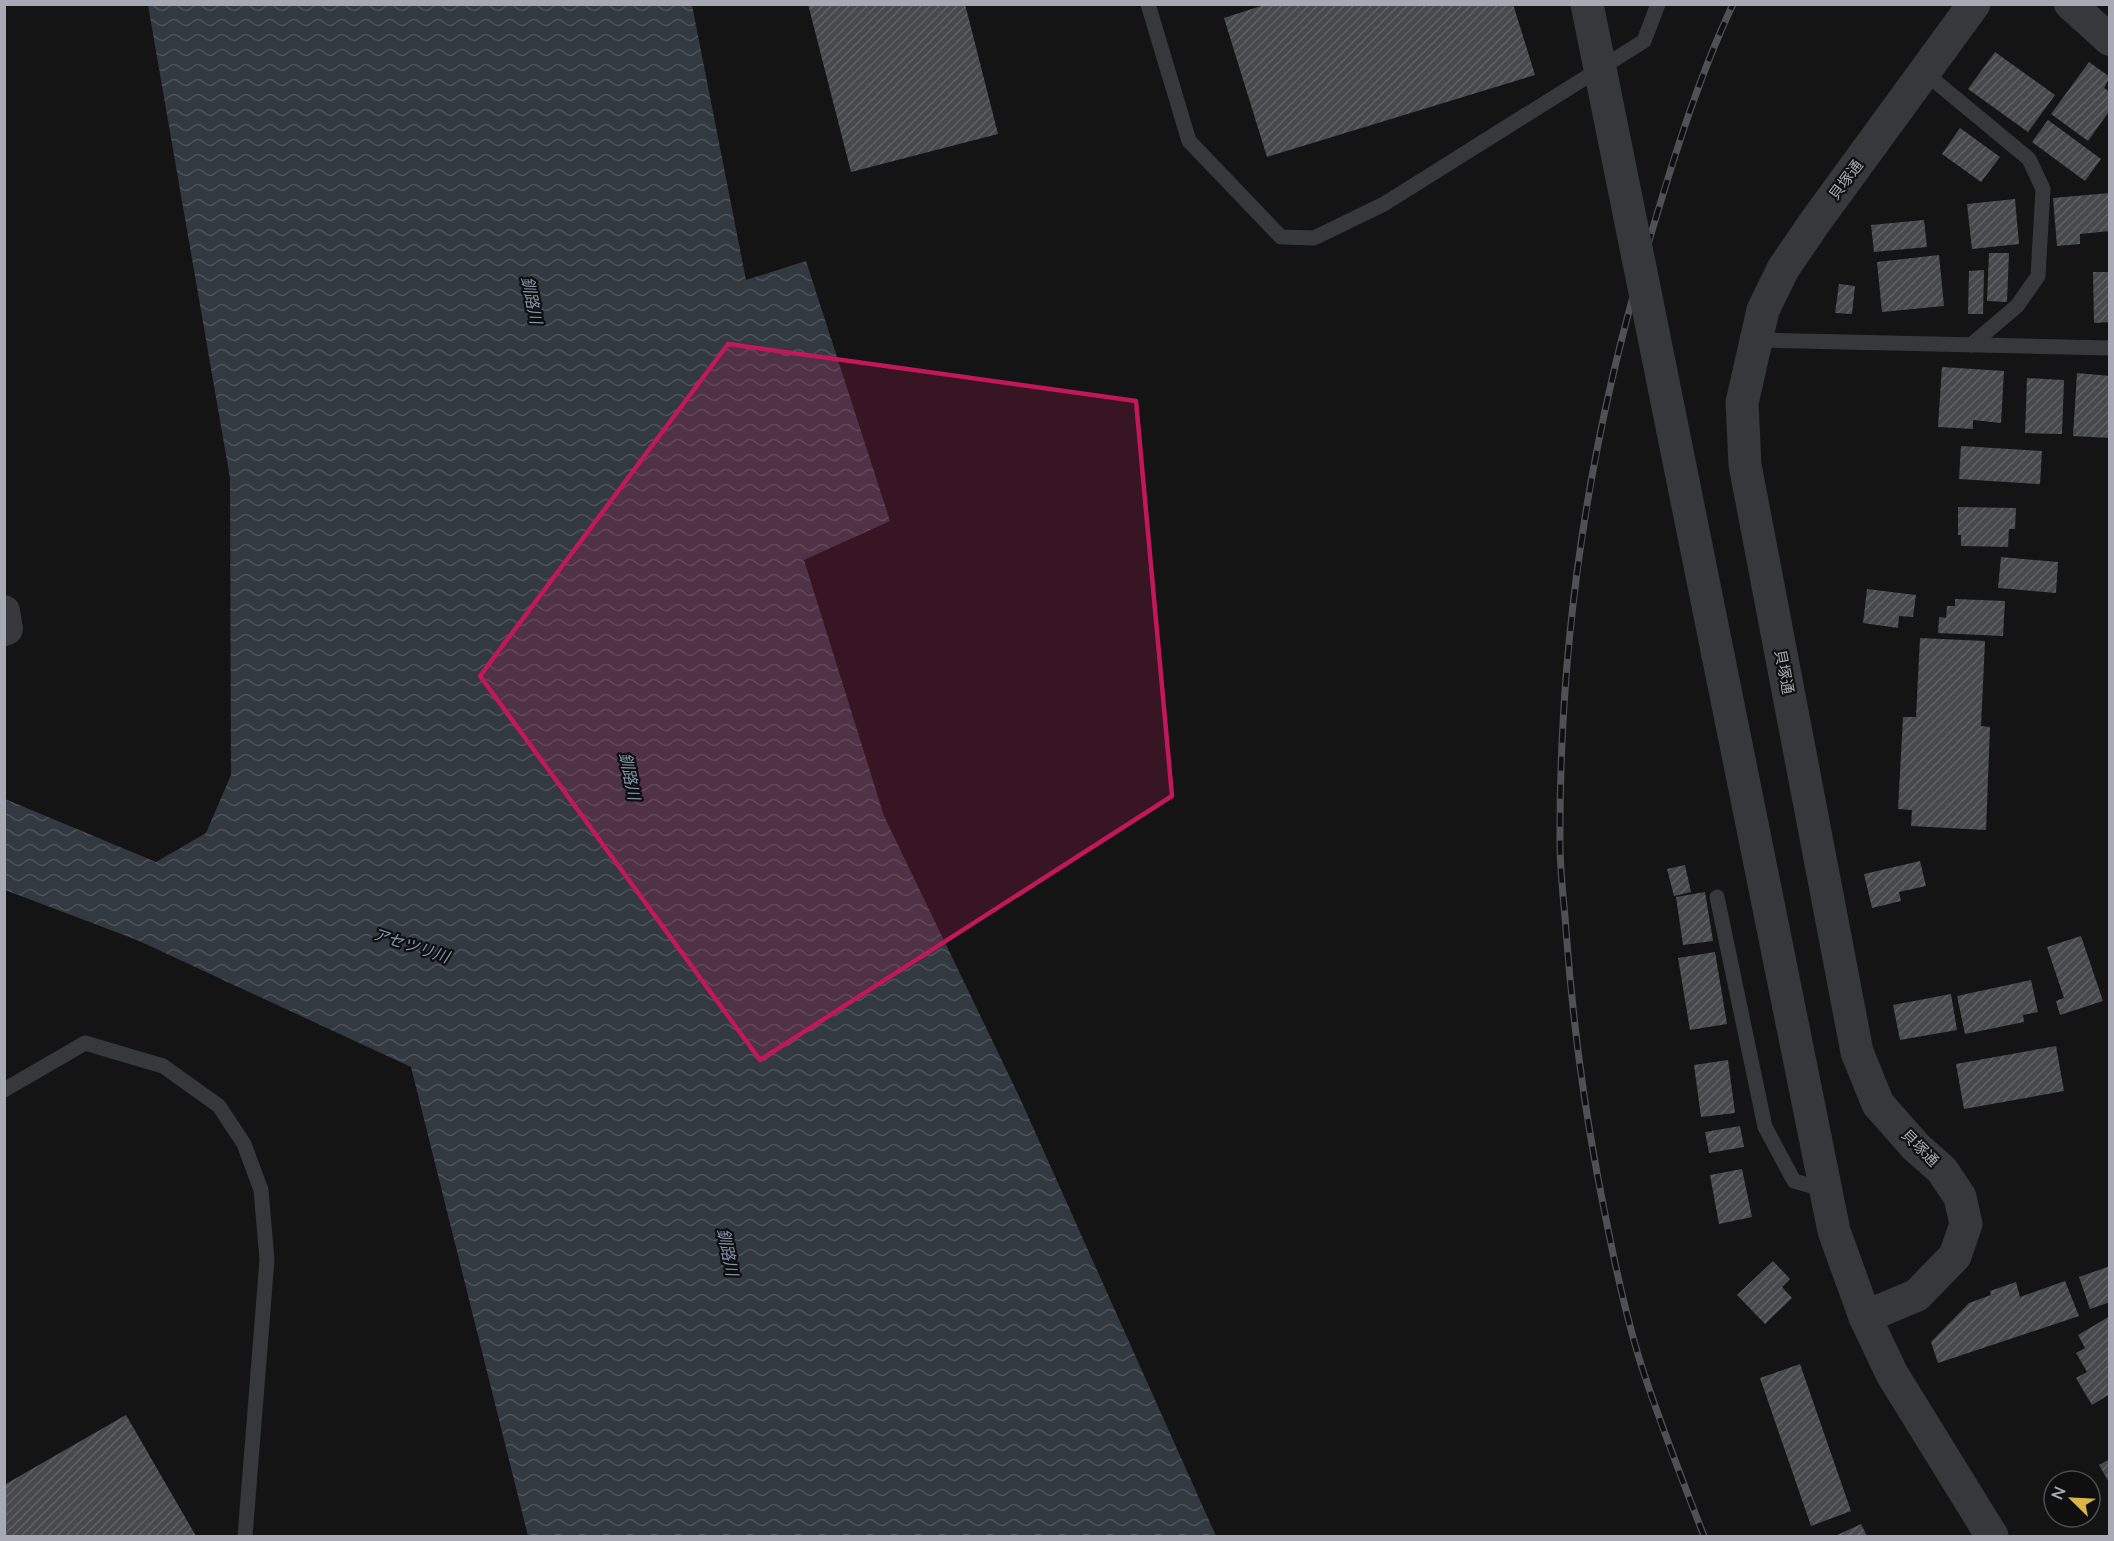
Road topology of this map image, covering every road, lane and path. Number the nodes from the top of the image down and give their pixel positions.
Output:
1 (1148, 4) edge
2 (1587, 4) edge
3 (1658, 4) edge
4 (1974, 4) edge
5 (2070, 4) edge
6 (2109, 40) edge
7 (1924, 72) junction
8 (1754, 340) junction
9 (1971, 345) junction
10 (2109, 348) edge
11 (4, 611) edge
12 (4, 630) edge
13 (1717, 897) dead end
14 (4, 1090) edge
15 (1826, 1190) junction
16 (1865, 1317) junction
17 (245, 1536) edge
18 (1992, 1536) edge

1 - 3 lane
2 - 15 street, bridge
4 - 7 street, 貝塚通
5 - 6 street
7 - 8 street, 貝塚通
7 - 9 lane
8 - 9 lane
8 - 16 street, 貝塚通
9 - 10 lane
11 - 12 street
13 - 15 lane
14 - 17 lane
15 - 16 street
16 - 18 street

